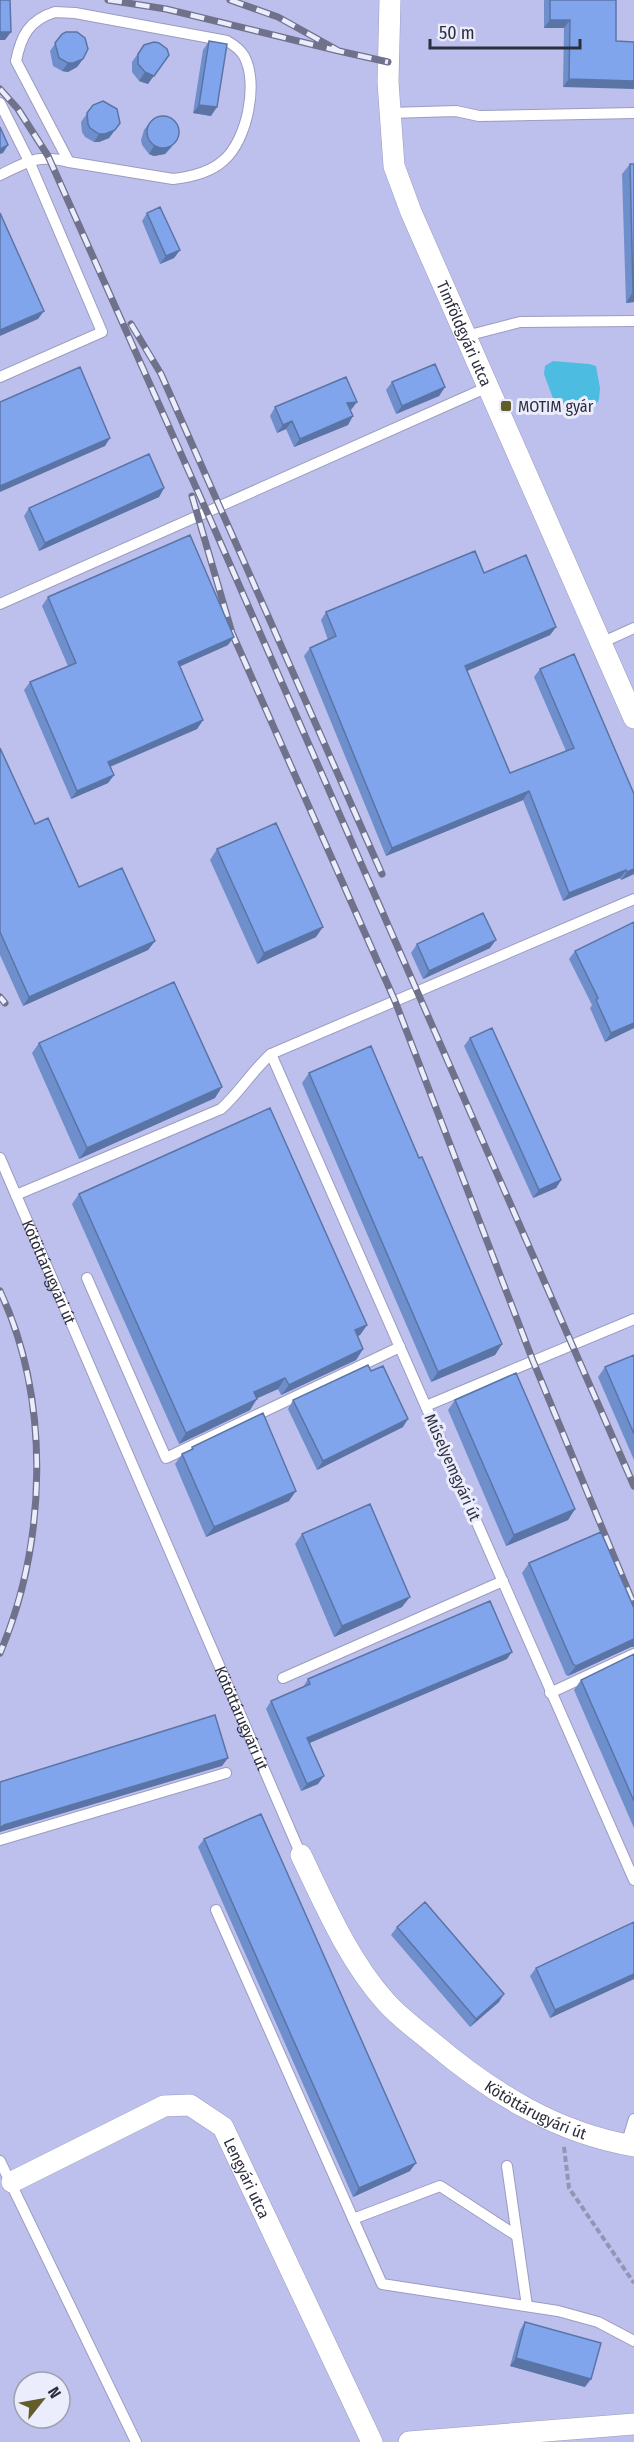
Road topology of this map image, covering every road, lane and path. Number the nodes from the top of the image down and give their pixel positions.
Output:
1 (390, 0) edge
2 (0, 103) edge
3 (389, 113) junction
4 (634, 113) edge
5 (29, 161) junction
6 (69, 162) junction
7 (0, 175) edge
8 (634, 321) edge
9 (466, 336) junction
10 (0, 377) edge
11 (489, 387) junction
12 (0, 604) edge
13 (634, 628) edge
14 (601, 643) junction
15 (634, 718) edge
16 (634, 898) edge
17 (271, 1054) junction
18 (0, 1158) edge
19 (16, 1195) junction
20 (87, 1278) dead end
21 (634, 1319) edge
22 (400, 1347) junction
23 (426, 1406) junction
24 (503, 1581) junction
25 (634, 1654) edge
26 (283, 1678) dead end
27 (550, 1693) junction
28 (226, 1773) edge
29 (0, 1840) edge
30 (301, 1855) joint
31 (634, 1880) edge
32 (216, 1910) dead end
33 (634, 2119) edge
34 (556, 2124) junction
35 (630, 2146) edge
36 (0, 2161) edge
37 (507, 2166) dead end
38 (6, 2184) edge
39 (353, 2219) junction
40 (517, 2236) junction
41 (634, 2283) edge
42 (527, 2306) junction
43 (634, 2340) edge
44 (634, 2424) edge
45 (136, 2442) edge
46 (372, 2442) edge
47 (410, 2442) edge

1 - 3 street, Timföldgyári utca
2 - 5 lane
3 - 4 lane
3 - 9 street, Timföldgyári utca
5 - 6 lane
5 - 7 lane
5 - 10 lane
6 - 6 lane
8 - 9 lane
9 - 11 street, Timföldgyári utca
11 - 12 lane
11 - 14 street, Timföldgyári utca
13 - 14 lane
14 - 15 street, Timföldgyári utca
16 - 17 lane
17 - 19 lane
17 - 22 lane, Műselyemgyári út
18 - 19 lane, Kötöttárugyári út
19 - 30 lane, Kötöttárugyári út
20 - 22 lane
21 - 23 lane
22 - 23 lane, Műselyemgyári út
23 - 24 lane, Műselyemgyári út
24 - 26 lane
24 - 27 lane, Műselyemgyári út
25 - 27 lane
27 - 31 lane, Műselyemgyári út
28 - 29 lane
30 - 34 street, Kötöttárugyári út
32 - 39 lane
33 - 35 lane
34 - 35 street, Kötöttárugyári út
34 - 41 path
36 - 38 lane
37 - 40 lane
38 - 45 lane
38 - 46 street, Lengyári utca
39 - 40 lane
39 - 42 lane
40 - 42 lane
42 - 43 lane
44 - 47 street

